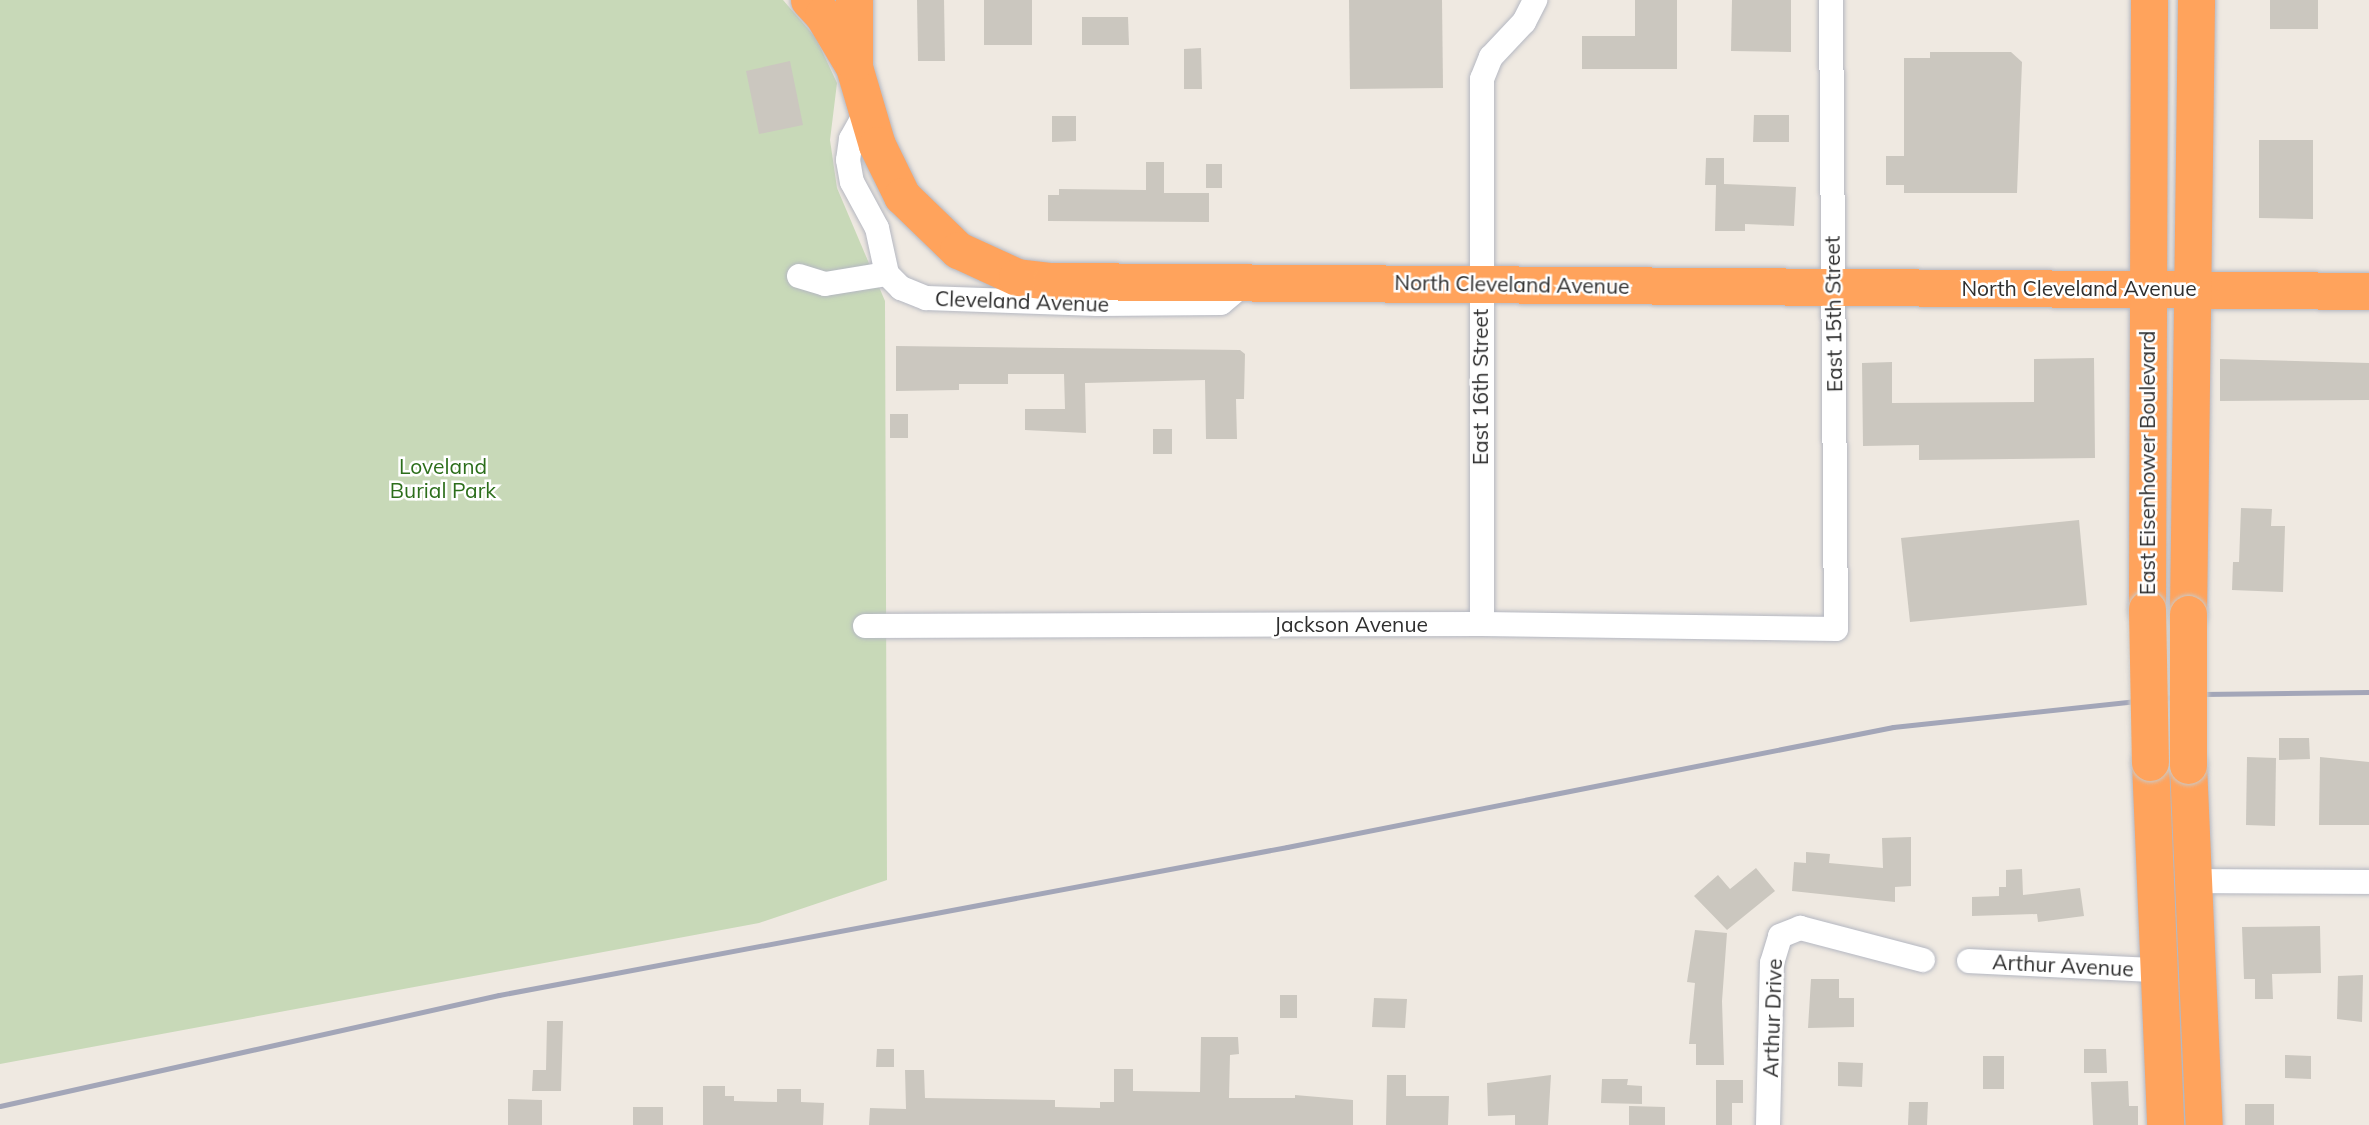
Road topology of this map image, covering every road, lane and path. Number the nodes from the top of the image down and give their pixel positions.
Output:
1 (808, 0) edge
2 (854, 0) edge
3 (1535, 0) edge
4 (1831, 0) edge
5 (2149, 0) edge
6 (2196, 0) edge
7 (854, 67) junction
8 (866, 112) junction
9 (887, 274) junction
10 (799, 276) dead end
11 (1247, 281) junction
12 (1480, 283) junction
13 (1833, 287) junction
14 (2147, 289) junction
15 (2191, 289) junction
16 (2369, 291) edge
17 (1482, 624) junction
18 (865, 626) dead end
19 (1836, 629) joint
20 (2190, 881) junction
21 (2369, 882) edge
22 (1923, 960) dead end
23 (1969, 961) dead end
24 (2156, 970) junction
25 (1768, 1125) edge
26 (2165, 1125) edge
27 (2204, 1125) edge

1 - 7 highway, North Cleveland Avenue
2 - 7 highway
3 - 12 street, East 16th Street
4 - 13 street, East 15th Street
5 - 14 highway, East Eisenhower Boulevard
6 - 15 highway, East Eisenhower Boulevard
7 - 8 highway, North Cleveland Avenue
8 - 9 street
8 - 11 highway, North Cleveland Avenue
9 - 10 street
9 - 11 street, Cleveland Avenue
11 - 12 highway, North Cleveland Avenue
12 - 13 highway, North Cleveland Avenue
12 - 17 street, East 16th Street
13 - 14 highway, North Cleveland Avenue
13 - 19 street, East 15th Street
14 - 15 highway, North Cleveland Avenue
14 - 24 highway, East Eisenhower Boulevard, bridge
15 - 16 highway, North Cleveland Avenue
15 - 20 highway, East Eisenhower Boulevard, bridge
17 - 18 street, Jackson Avenue
17 - 19 street, Jackson Avenue
20 - 21 street
20 - 27 highway, East Eisenhower Boulevard
22 - 25 street, Arthur Drive
23 - 24 street, Arthur Avenue
24 - 26 highway, East Eisenhower Boulevard

